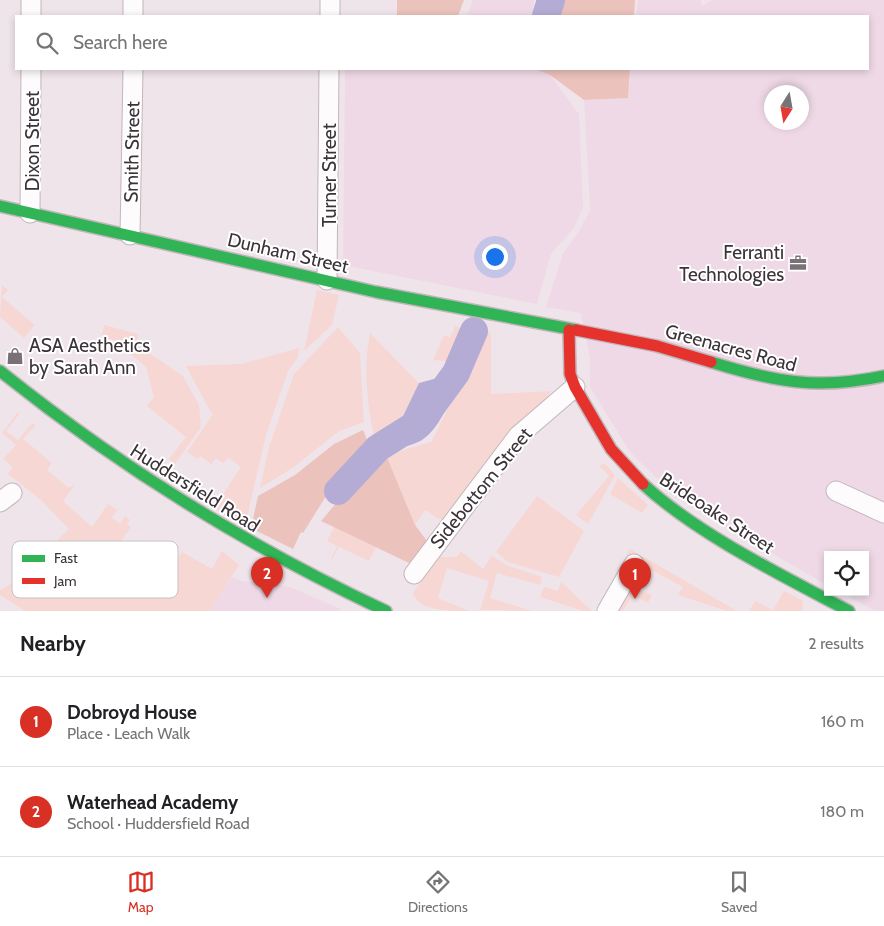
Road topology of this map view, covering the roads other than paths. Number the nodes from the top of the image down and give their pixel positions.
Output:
1 (31, 0) edge
2 (133, 0) edge
3 (330, 0) edge
4 (31, 15) edge
5 (133, 15) edge
6 (330, 15) edge
7 (32, 70) edge
8 (133, 70) edge
9 (329, 70) edge
10 (0, 206) edge
11 (30, 213) junction
12 (130, 234) junction
13 (327, 280) junction
14 (570, 330) junction
15 (0, 371) edge
16 (884, 376) edge
17 (575, 387) junction
18 (836, 491) dead end
19 (884, 513) edge
20 (634, 564) dead end
21 (414, 574) dead end
22 (364, 607) edge
23 (386, 611) edge
24 (607, 611) edge
25 (849, 611) edge

1 - 4 street
2 - 5 street
3 - 6 street
7 - 11 street, Dixon Street
8 - 12 street, Smith Street
9 - 13 street, Turner Street
10 - 11 street, Dunham Street
11 - 12 street, Dunham Street
12 - 13 street, Dunham Street
13 - 14 street, Dunham Street
14 - 16 street, Greenacres Road
14 - 17 street, Brideoake Street
15 - 22 street, Huddersfield Road
17 - 21 street, Sidebottom Street
17 - 25 street, Brideoake Street
18 - 19 street
20 - 24 street
22 - 23 street, Huddersfield Road

